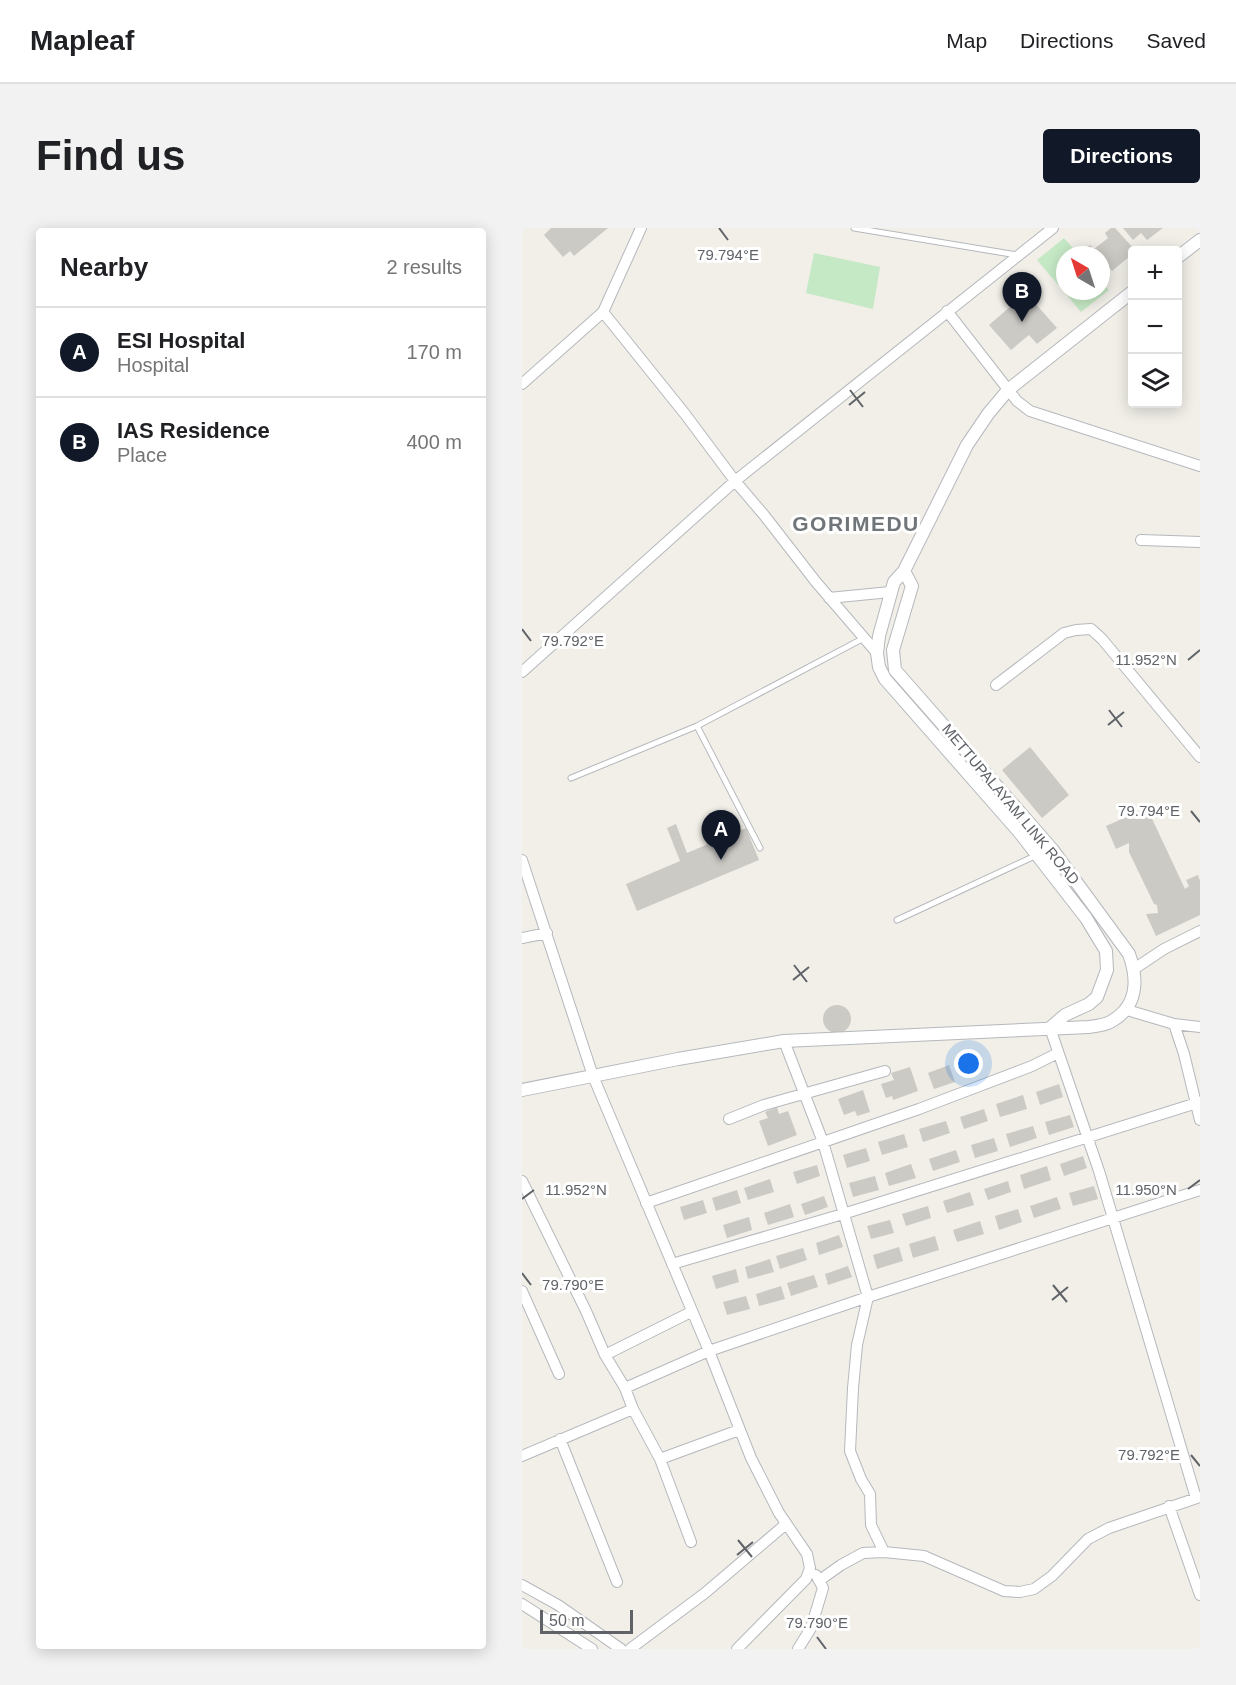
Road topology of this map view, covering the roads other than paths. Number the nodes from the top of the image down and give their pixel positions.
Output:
1 (641, 228) edge
2 (854, 228) edge
3 (1053, 228) edge
4 (1200, 240) edge
5 (1182, 254) edge
6 (1019, 255) junction
7 (1128, 295) edge
8 (946, 311) junction
9 (603, 312) junction
10 (522, 384) edge
11 (1008, 390) junction
12 (1200, 466) edge
13 (735, 481) junction
14 (1141, 540) dead end
15 (1200, 542) edge
16 (904, 571) junction
17 (890, 592) junction
18 (830, 598) junction
19 (865, 638) junction
20 (877, 653) junction
21 (522, 672) edge
22 (996, 685) dead end
23 (697, 726) junction
24 (1200, 757) edge
25 (571, 778) dead end
26 (760, 848) dead end
27 (1037, 855) junction
28 (522, 860) edge
29 (897, 920) dead end
30 (1200, 931) edge
31 (547, 933) junction
32 (522, 938) edge
33 (1134, 969) junction
34 (1127, 1010) junction
35 (1174, 1024) junction
36 (1200, 1027) edge
37 (1050, 1028) junction
38 (784, 1041) junction
39 (1058, 1053) junction
40 (885, 1071) dead end
41 (593, 1076) junction
42 (522, 1090) edge
43 (804, 1093) junction
44 (1197, 1102) edge
45 (729, 1119) dead end
46 (1200, 1120) edge
47 (1087, 1137) junction
48 (823, 1142) junction
49 (522, 1181) edge
50 (1200, 1190) edge
51 (646, 1203) junction
52 (843, 1214) junction
53 (1112, 1217) junction
54 (672, 1264) junction
55 (522, 1292) edge
56 (868, 1297) junction
57 (691, 1312) junction
58 (709, 1351) junction
59 (604, 1355) junction
60 (560, 1374) dead end
61 (625, 1388) junction
62 (633, 1409) junction
63 (739, 1430) junction
64 (560, 1439) junction
65 (522, 1456) edge
66 (660, 1459) junction
67 (1198, 1497) edge
68 (1169, 1506) junction
69 (786, 1524) junction
70 (691, 1542) dead end
71 (884, 1552) junction
72 (810, 1568) junction
73 (820, 1580) junction
74 (617, 1582) dead end
75 (522, 1585) edge
76 (1200, 1595) edge
77 (522, 1604) edge
78 (592, 1649) edge
79 (621, 1649) edge
80 (630, 1649) edge
81 (737, 1649) edge
82 (798, 1649) edge

1 - 9 street
2 - 6 lane
3 - 6 street
4 - 5 street
6 - 8 street
7 - 11 street
8 - 11 street
8 - 13 street
9 - 10 street
9 - 13 street
11 - 12 street
11 - 16 street
13 - 18 street
13 - 21 street
14 - 15 street
16 - 17 street
16 - 33 street, METTUPALAYAM LINK ROAD
17 - 18 street
17 - 20 street
18 - 19 street
19 - 20 street
19 - 23 lane
20 - 27 street
22 - 24 street
23 - 25 lane
23 - 26 lane
27 - 29 lane
27 - 37 street
28 - 31 street
30 - 33 street
31 - 32 street
31 - 41 street
33 - 34 street
34 - 35 street
34 - 37 street
35 - 36 street
35 - 44 street
37 - 38 street
37 - 39 street
38 - 41 street
38 - 43 street
39 - 47 street
39 - 48 street
40 - 43 street
41 - 42 street
41 - 51 street
43 - 45 street
43 - 48 street
44 - 46 street
44 - 47 street
47 - 52 street
47 - 53 street
48 - 51 street
48 - 52 street
49 - 59 street
50 - 53 street
51 - 54 street
52 - 54 street
52 - 56 street
53 - 56 street
53 - 67 street
54 - 57 street
55 - 60 street
56 - 58 street
56 - 71 street
57 - 58 street
57 - 59 street
58 - 61 street
58 - 63 street
59 - 61 street
61 - 62 street
62 - 64 street
62 - 66 street
63 - 66 street
63 - 69 street
64 - 65 street
64 - 74 street
66 - 70 street
67 - 68 street
68 - 71 street
68 - 76 street
69 - 72 street
69 - 80 street
71 - 73 street
72 - 73 street
72 - 81 street
73 - 82 street
75 - 79 street
77 - 78 street

